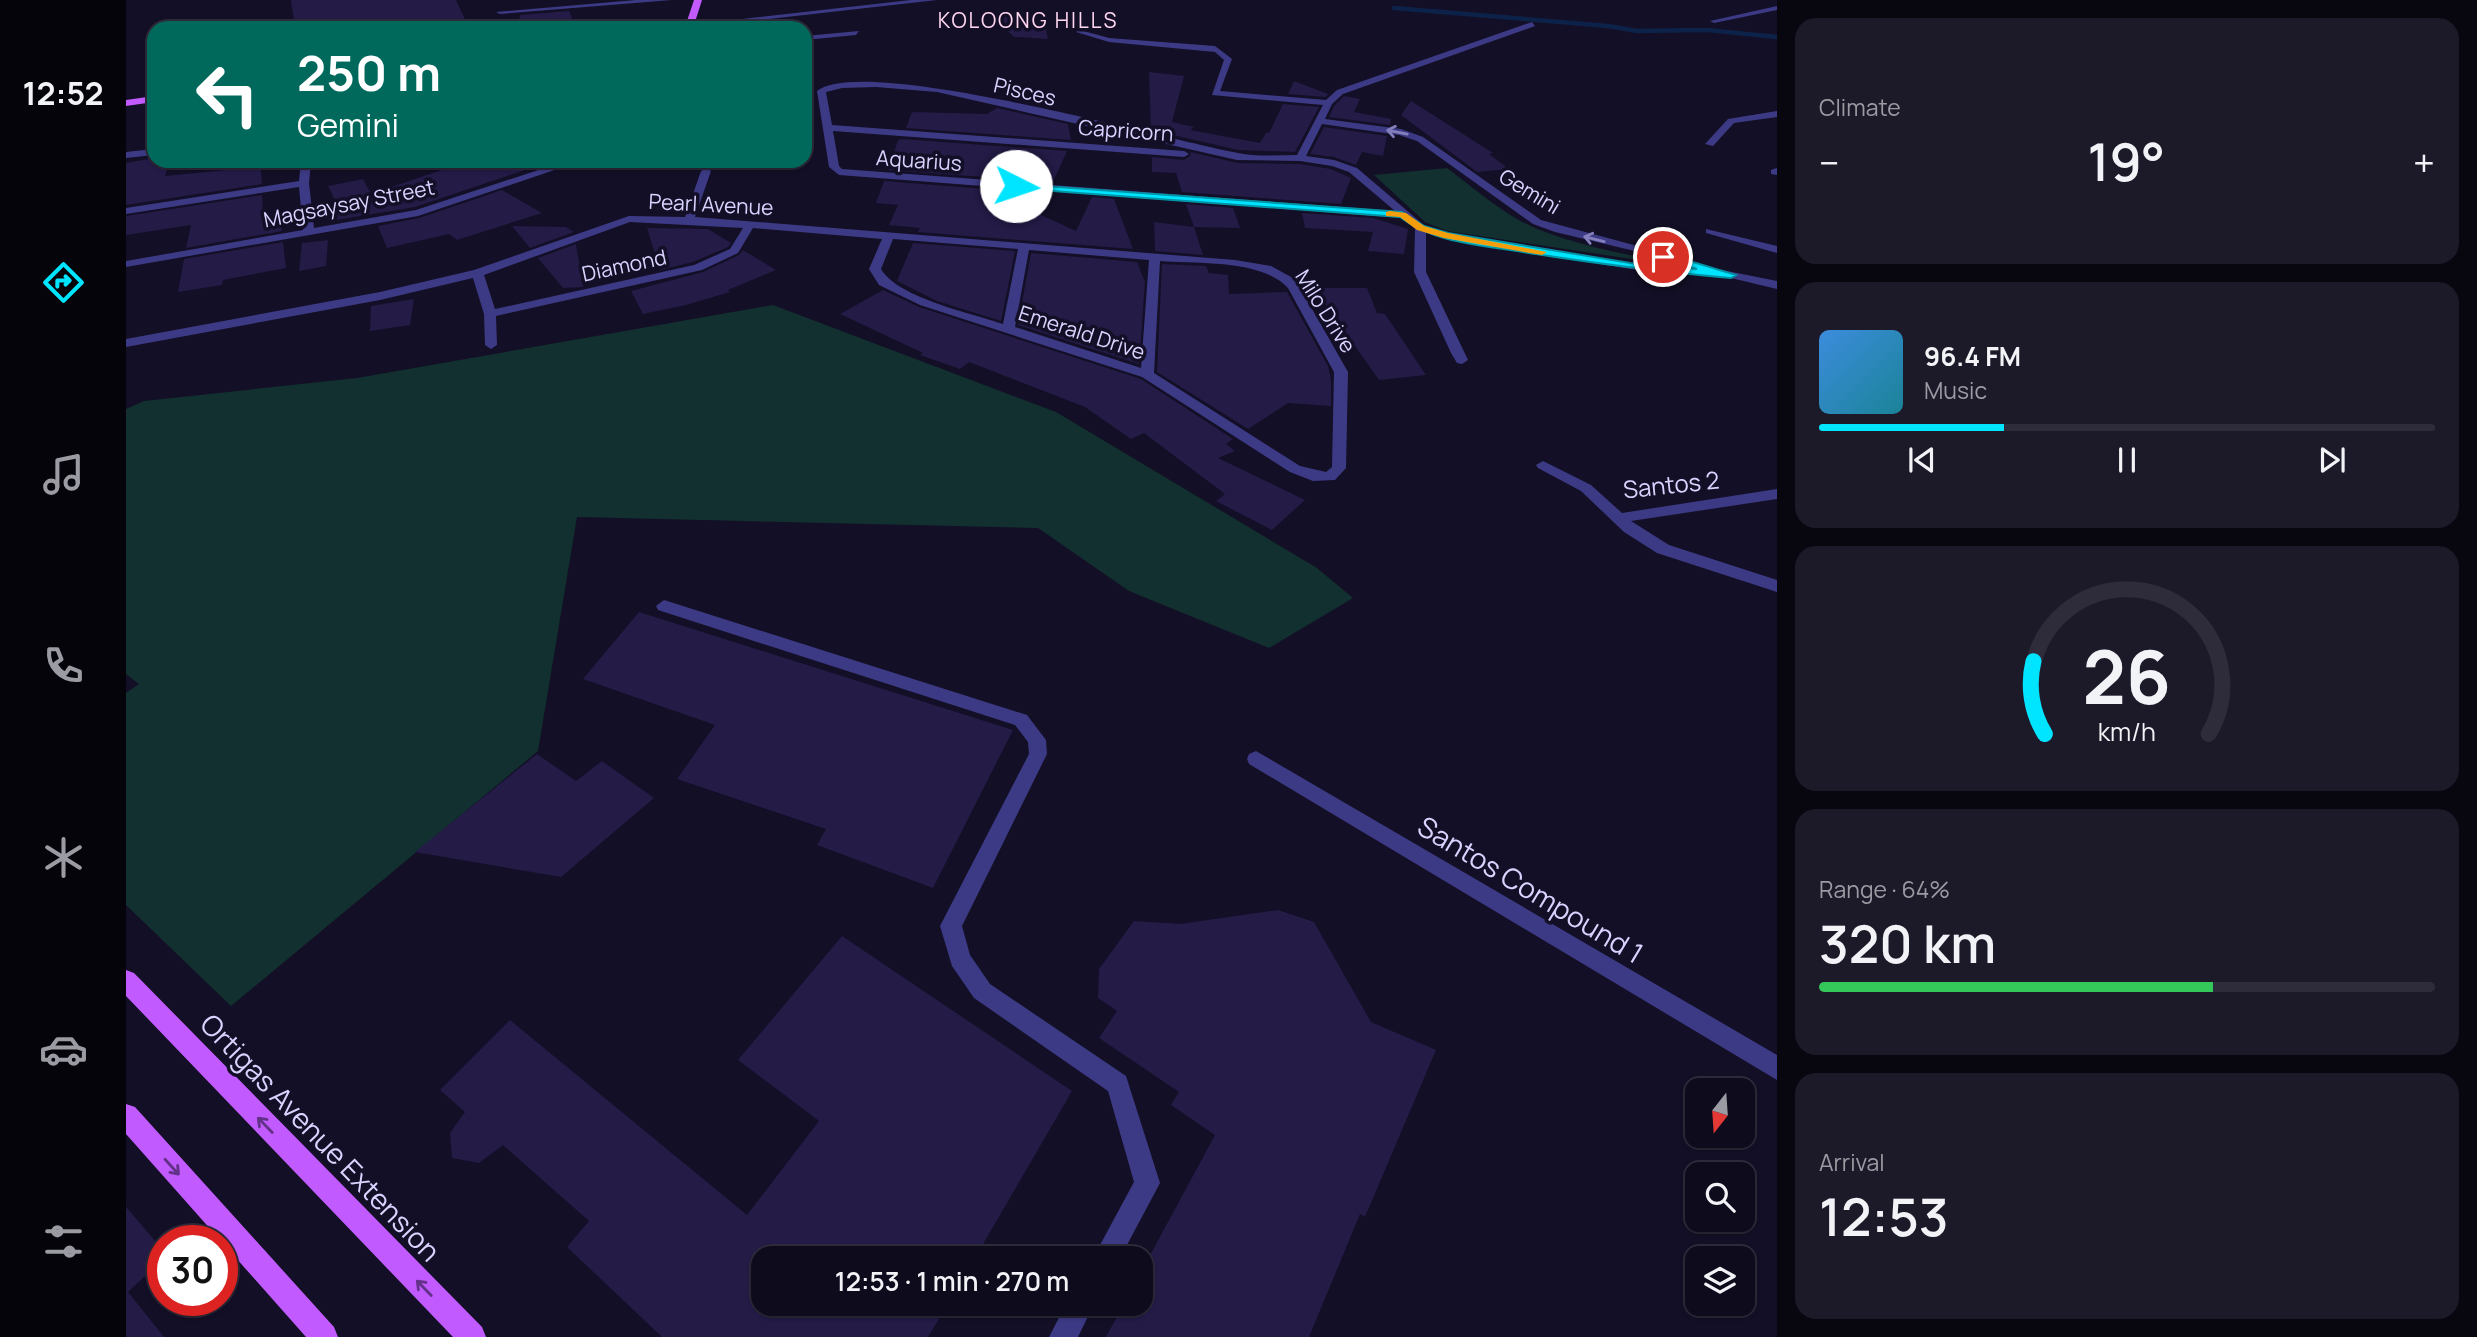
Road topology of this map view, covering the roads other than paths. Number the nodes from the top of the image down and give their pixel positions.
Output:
1 (668, 0) edge
2 (698, 0) edge
3 (933, 0) edge
4 (1777, 8) edge
5 (500, 12) dead end
6 (851, 20) dead end
7 (690, 21) edge
8 (738, 21) edge
9 (1713, 21) dead end
10 (1532, 24) dead end
11 (1080, 32) dead end
12 (812, 38) edge
13 (147, 100) edge
14 (126, 103) edge
15 (1328, 103) junction
16 (1777, 114) edge
17 (1320, 121) junction
18 (828, 128) junction
19 (1710, 144) dead end
20 (147, 153) edge
21 (126, 155) edge
22 (1245, 158) junction
23 (1300, 158) junction
24 (305, 168) edge
25 (554, 168) edge
26 (706, 172) dead end
27 (304, 183) junction
28 (126, 211) edge
29 (1402, 215) junction
30 (689, 220) junction
31 (750, 225) junction
32 (1421, 228) junction
33 (1710, 231) dead end
34 (309, 232) junction
35 (889, 236) junction
36 (1024, 248) junction
37 (1777, 250) edge
38 (1155, 257) junction
39 (126, 264) edge
40 (1266, 267) joint
41 (478, 273) junction
42 (1731, 275) junction
43 (1777, 285) edge
44 (490, 314) junction
45 (1008, 331) junction
46 (126, 343) edge
47 (491, 345) dead end
48 (1462, 360) dead end
49 (1147, 374) junction
50 (1543, 465) dead end
51 (1339, 468) joint
52 (1777, 494) edge
53 (1620, 518) junction
54 (1777, 586) edge
55 (664, 606) dead end
56 (1256, 759) dead end
57 (130, 994) edge
58 (1777, 1068) edge
59 (126, 1116) edge
60 (1113, 1246) edge
61 (1074, 1316) edge
62 (324, 1337) edge
63 (472, 1337) edge
64 (1063, 1337) edge

1 - 5 street
2 - 7 main road
3 - 8 street
4 - 9 street
6 - 12 street
10 - 15 street
11 - 15 street
13 - 14 main road
15 - 17 street
16 - 19 street
17 - 23 street
42 -> 17 street, Gemini
18 - 22 street, Capricorn
18 - 22 street, Pisces
18 - 29 street, Aquarius
20 - 21 street
22 - 23 street, Capricorn
23 - 29 street, Capricorn
24 - 27 street
25 - 34 street, Magsaysay Street
26 - 30 street
27 - 28 street
27 - 34 street
29 - 32 street
30 - 31 street, Pearl Avenue
30 - 41 street, Pearl Avenue
31 - 35 street, Pearl Avenue
31 - 44 street, Diamond
32 - 42 street
32 - 48 street
33 - 37 street
34 - 39 street, Magsaysay Street
35 - 36 street, Pearl Avenue
35 - 45 street, Emerald Drive
36 - 38 street, Pearl Avenue
36 - 45 street
38 - 40 street, Pearl Avenue
38 - 49 street
40 - 51 street, Milo Drive
41 - 44 street
41 - 46 street, Pearl Avenue
42 - 43 street
44 - 47 street
45 - 49 street, Emerald Drive
49 - 51 street, Emerald Drive
50 - 53 street, Santos 2
52 - 53 street, Santos 2
53 - 54 street
55 - 60 street
56 - 58 street, Santos Compound 1
63 -> 57 main road, Ortigas Avenue Extension
59 -> 62 main road
61 - 64 street

